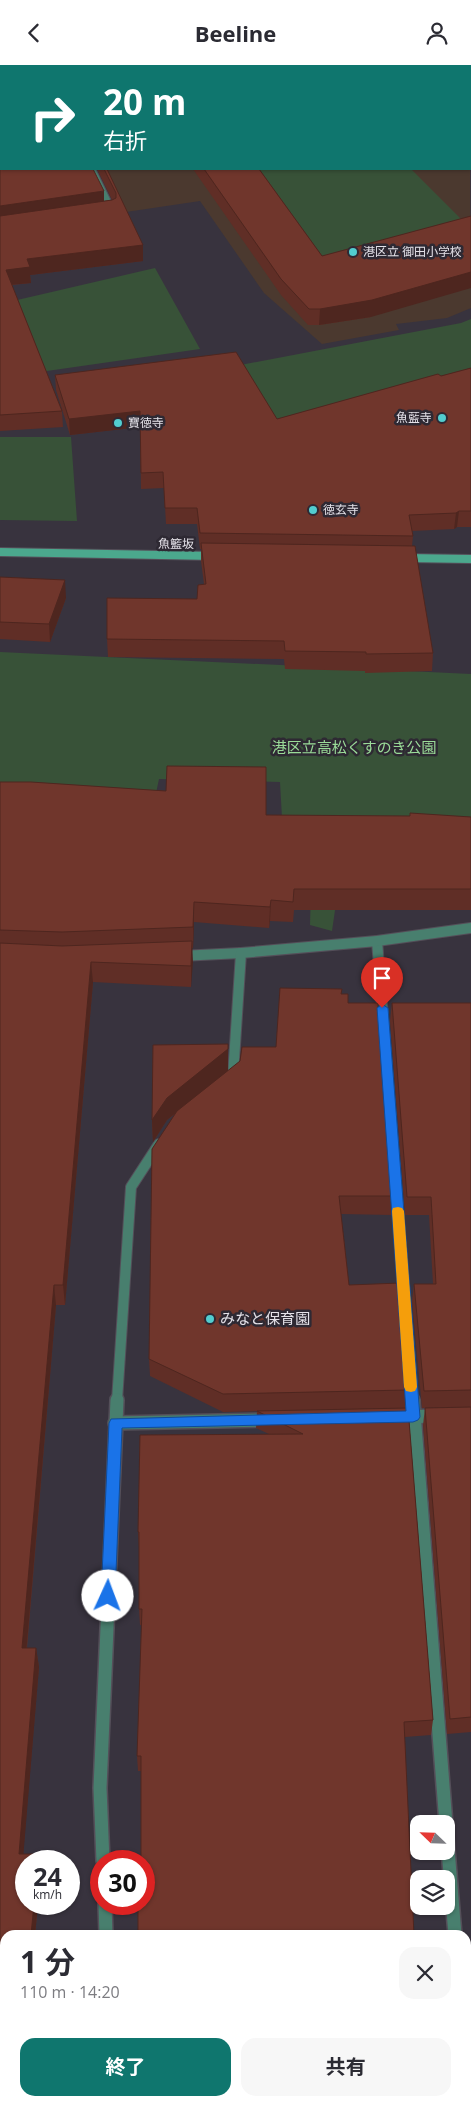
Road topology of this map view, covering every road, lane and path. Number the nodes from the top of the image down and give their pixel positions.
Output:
1 (92, 170) edge
2 (102, 211) edge
3 (0, 552) edge
4 (223, 556) edge
5 (392, 558) edge
6 (471, 559) edge
7 (471, 928) edge
8 (377, 941) junction
9 (241, 953) junction
10 (173, 956) edge
11 (221, 1086) edge
12 (167, 1132) edge
13 (452, 1416) edge
14 (383, 1417) edge
15 (413, 1417) junction
16 (284, 1419) edge
17 (115, 1423) junction
18 (445, 1815) edge
19 (103, 1850) edge
20 (449, 1860) edge
21 (105, 1915) edge
22 (106, 1930) edge
23 (455, 1930) edge

1 - 2 street
3 - 4 main road, 魚籃坂
5 - 6 main road
7 - 8 street
8 - 9 street
8 - 15 street
9 - 10 street
9 - 11 street
12 - 17 street
13 - 15 street
14 - 15 street
15 - 18 street
16 - 17 street
17 - 19 street
20 - 23 street
21 - 22 street

